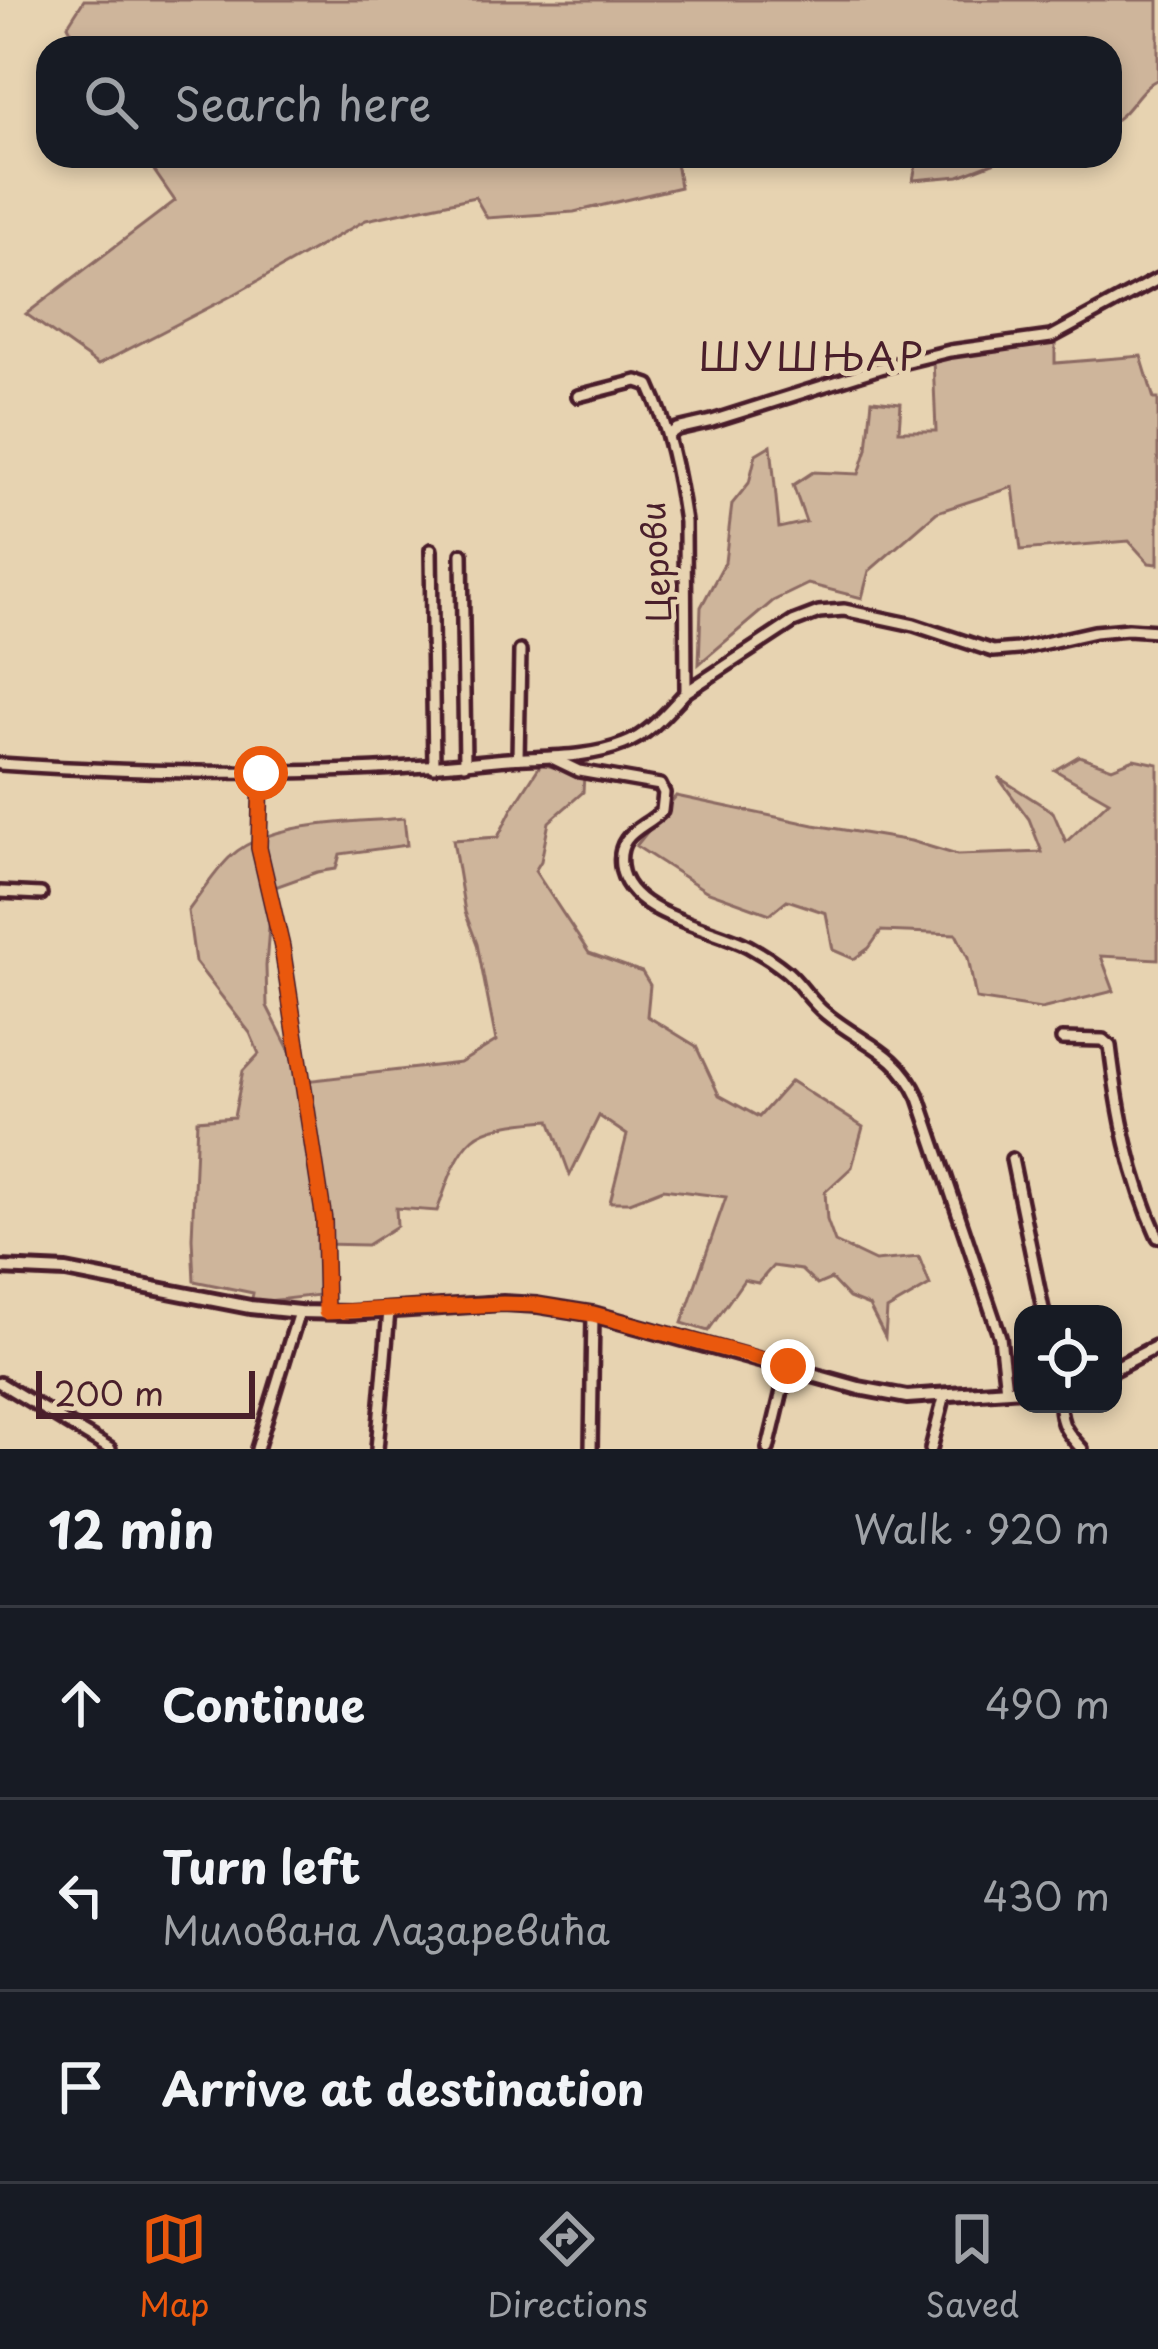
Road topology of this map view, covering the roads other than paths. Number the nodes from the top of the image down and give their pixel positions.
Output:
1 (1158, 280) edge
2 (578, 395) dead end
3 (670, 434) junction
4 (431, 550) dead end
5 (462, 554) dead end
6 (1158, 631) edge
7 (520, 651) dead end
8 (686, 692) junction
9 (549, 756) junction
10 (518, 758) junction
11 (0, 764) edge
12 (465, 764) junction
13 (434, 767) junction
14 (261, 773) junction
15 (0, 892) edge
16 (40, 894) dead end
17 (1062, 1039) dead end
18 (1012, 1159) dead end
19 (1158, 1237) edge
20 (0, 1268) edge
21 (1042, 1305) edge
22 (389, 1311) junction
23 (299, 1312) junction
24 (326, 1312) junction
25 (593, 1314) junction
26 (1158, 1346) edge
27 (1122, 1364) edge
28 (788, 1366) junction
29 (0, 1383) edge
30 (1006, 1390) junction
31 (1014, 1390) edge
32 (945, 1394) junction
33 (1060, 1413) edge
34 (110, 1449) edge
35 (257, 1449) edge
36 (377, 1449) edge
37 (591, 1449) edge
38 (769, 1449) edge
39 (931, 1449) edge
40 (1082, 1449) edge

1 - 3 street
2 - 3 street, Церови
3 - 8 street, Церови
4 - 13 street
5 - 12 street
6 - 8 street
7 - 10 street
8 - 9 street
9 - 10 street
9 - 30 street
10 - 12 street
11 - 14 street
12 - 13 street
13 - 14 street
14 - 24 street
15 - 16 street
17 - 19 street
18 - 21 street
20 - 23 street
22 - 24 street
22 - 25 street
22 - 36 street
23 - 24 street
23 - 35 street
25 - 28 street
25 - 37 street
26 - 27 street
28 - 32 street
28 - 38 street
29 - 34 street
30 - 31 street
30 - 32 street
32 - 39 street
33 - 40 street

